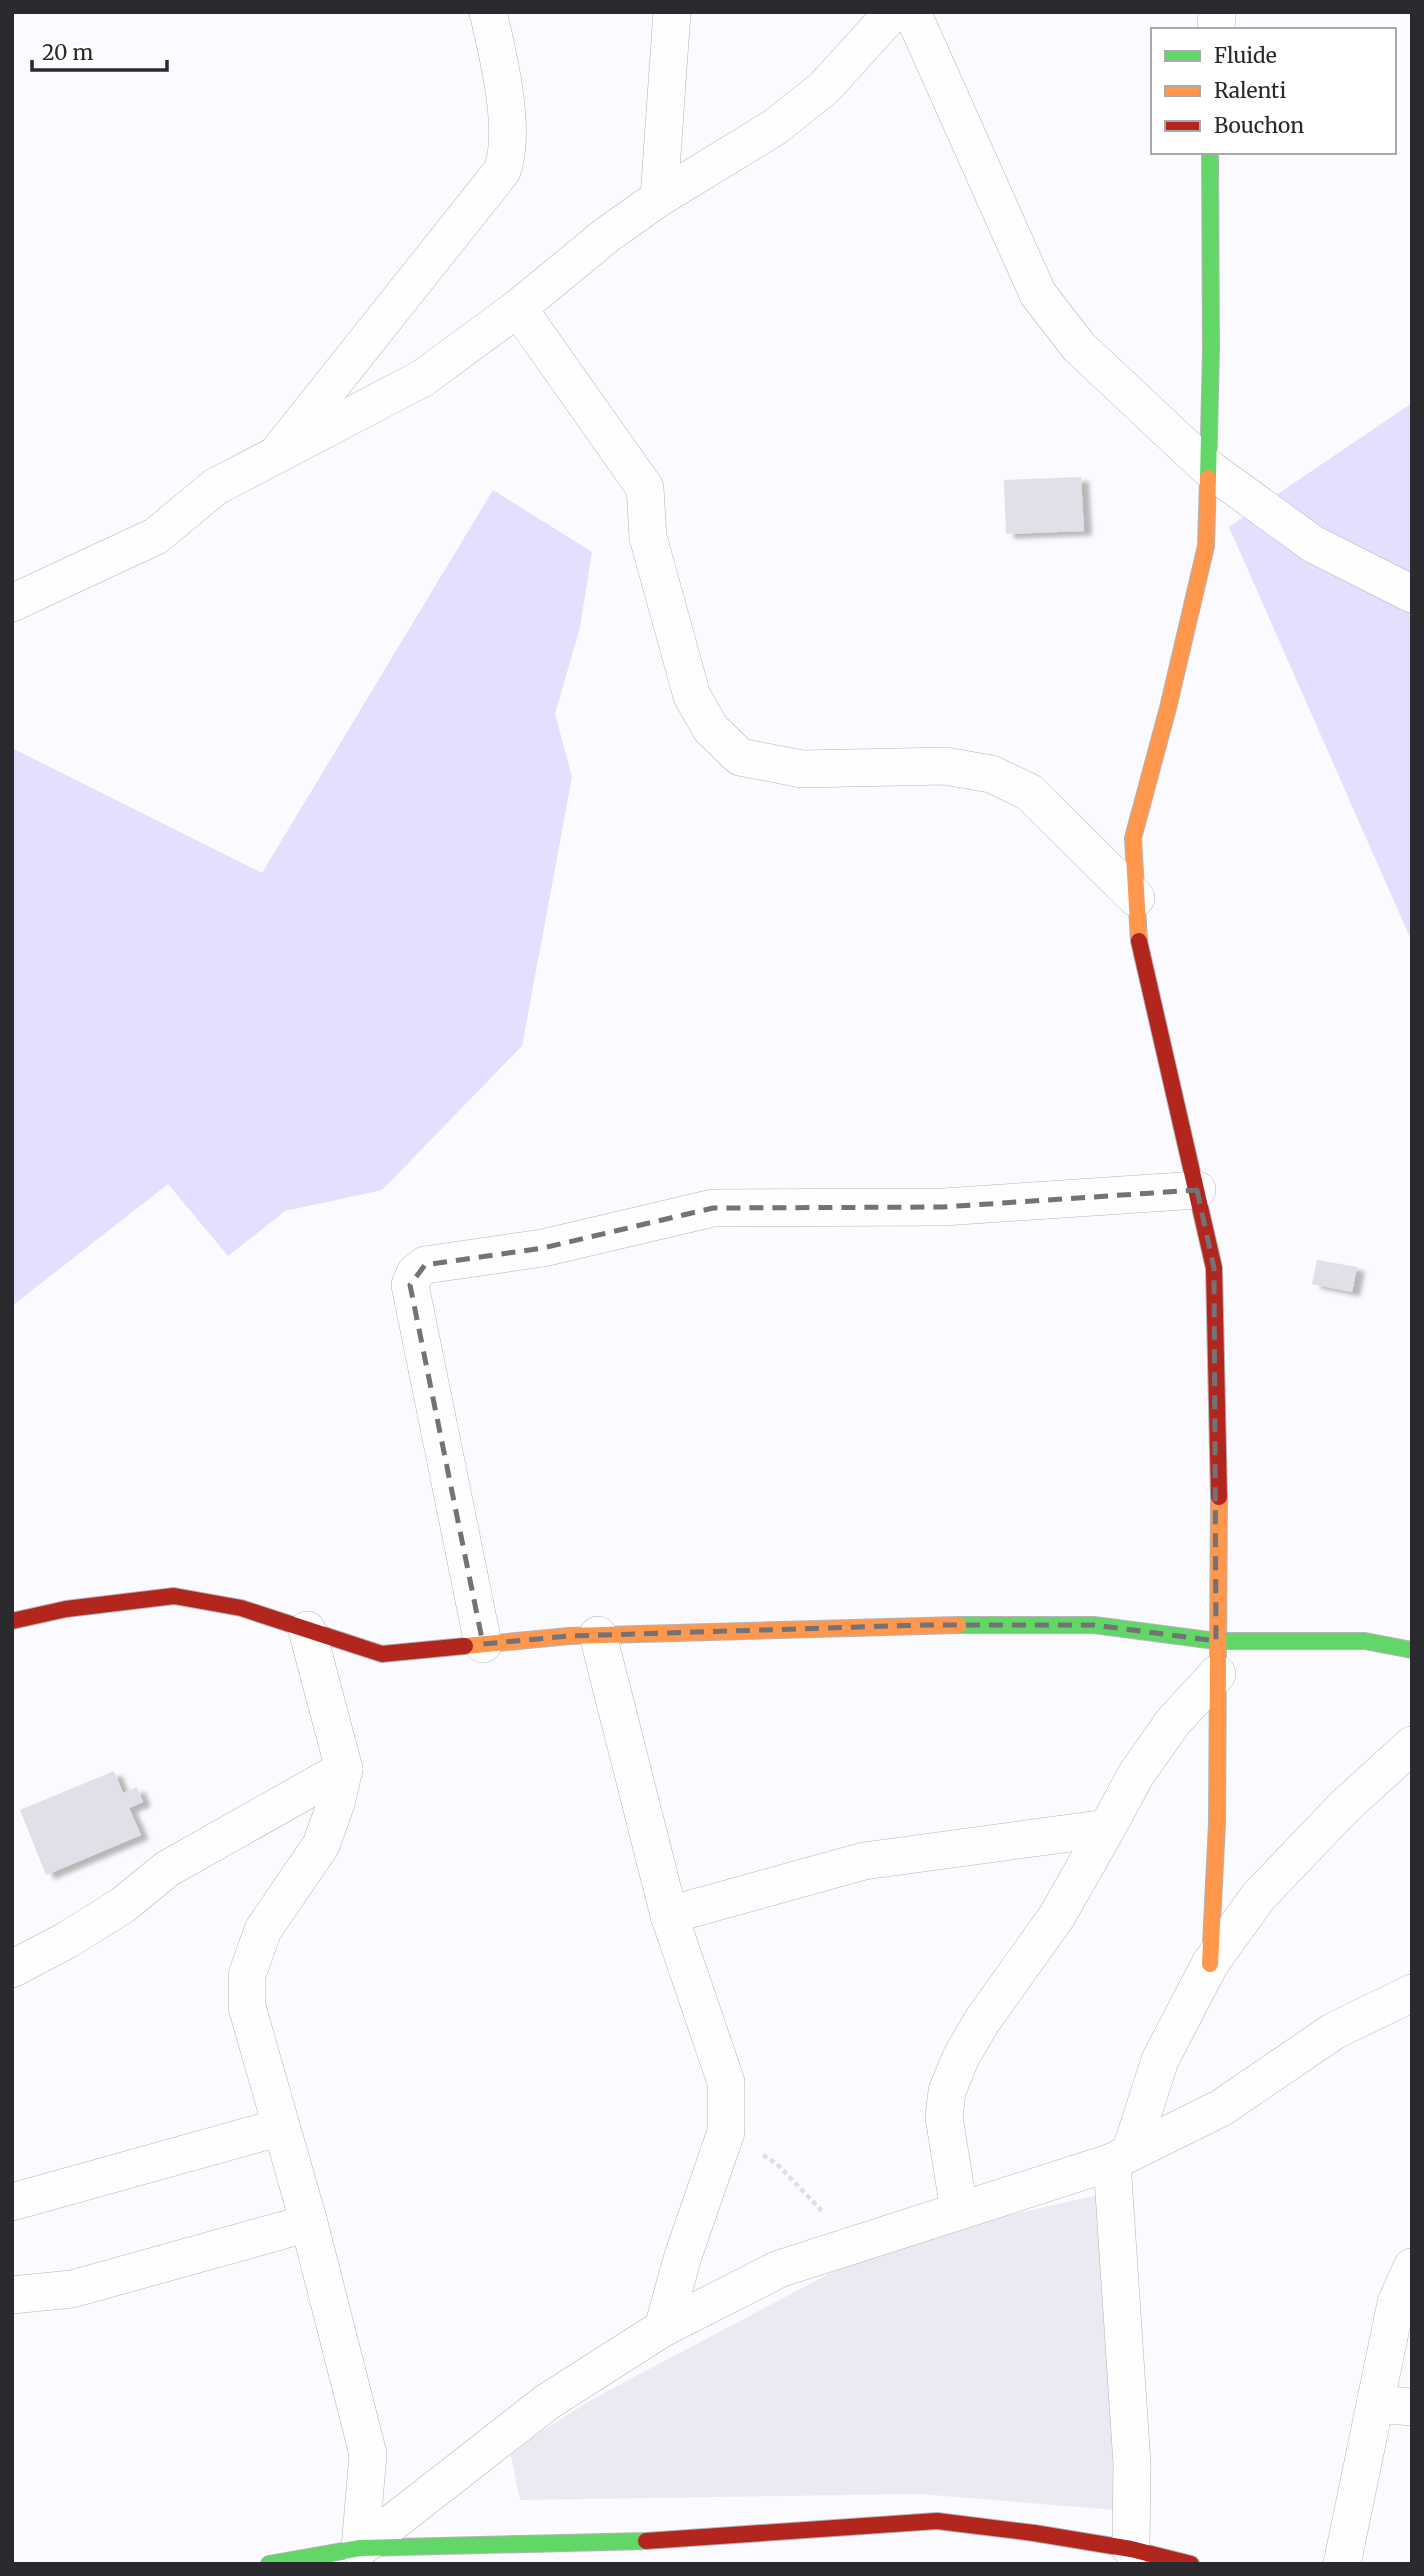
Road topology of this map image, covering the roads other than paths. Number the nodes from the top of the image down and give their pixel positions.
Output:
1 (488, 12) edge
2 (672, 12) edge
3 (893, 12) edge
4 (912, 12) edge
5 (1210, 154) edge
6 (659, 198) junction
7 (518, 308) junction
8 (276, 455) junction
9 (1208, 468) junction
10 (1412, 594) edge
11 (12, 603) edge
12 (1136, 898) junction
13 (1197, 1190) junction
14 (12, 1621) edge
15 (307, 1630) junction
16 (598, 1635) junction
17 (483, 1644) junction
18 (1412, 1650) edge
19 (1217, 1658) junction
20 (1412, 1745) edge
21 (344, 1769) junction
22 (1107, 1828) junction
23 (669, 1915) junction
24 (1210, 1964) junction
25 (12, 1969) edge
26 (1412, 1993) edge
27 (281, 2127) junction
28 (1121, 2158) junction
29 (12, 2202) edge
30 (959, 2210) junction
31 (309, 2223) junction
32 (1412, 2267) edge
33 (12, 2295) edge
34 (663, 2328) junction
35 (1394, 2405) edge
36 (360, 2548) junction
37 (1162, 2558) edge
38 (324, 2559) edge
39 (269, 2564) edge
40 (1342, 2564) edge

1 - 8 street
2 - 6 street
3 - 6 street
4 - 9 street
5 - 9 street
6 - 7 street
7 - 8 street
7 - 12 street
8 - 11 street
9 - 10 street
9 - 12 street
12 - 13 street
13 - 17 street
13 - 19 street
14 - 15 street
15 - 17 street
15 - 21 street
16 - 17 street
16 - 19 street
16 - 23 street
18 - 19 street
19 - 22 street
19 - 24 street
20 - 24 street
21 - 25 street
21 - 27 street
22 - 23 street
22 - 30 street
23 - 34 street
24 - 28 street
26 - 28 street
27 - 29 street
27 - 31 street
28 - 30 street
28 - 37 street
30 - 34 street
31 - 33 street
31 - 36 street
32 - 35 street
34 - 36 street
35 - 40 street
36 - 37 street
36 - 38 street
38 - 39 street

